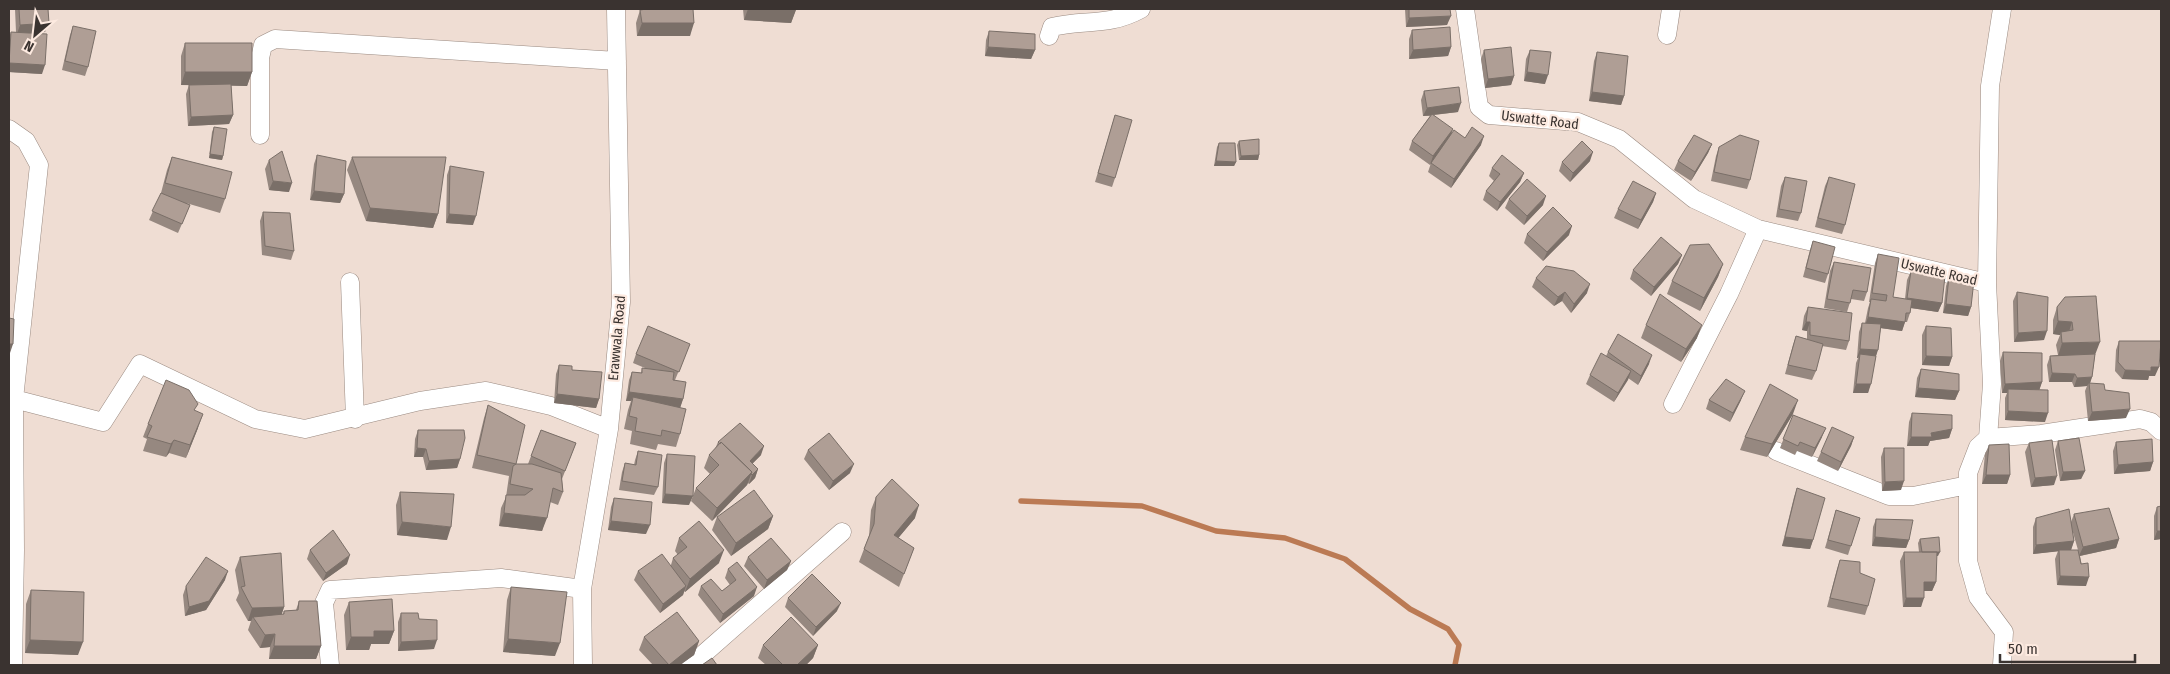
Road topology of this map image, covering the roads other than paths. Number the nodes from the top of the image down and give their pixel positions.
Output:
1 (616, 9) edge
2 (1141, 9) edge
3 (1465, 9) edge
4 (1671, 9) edge
5 (2002, 9) edge
6 (1667, 35) dead end
7 (1050, 36) dead end
8 (617, 61) junction
9 (9, 129) edge
10 (260, 135) dead end
11 (1758, 229) junction
12 (350, 282) dead end
13 (1987, 284) junction
14 (14, 399) junction
15 (1672, 404) dead end
16 (356, 419) junction
17 (609, 429) junction
18 (2161, 431) edge
19 (1988, 438) junction
20 (1776, 451) edge
21 (1968, 485) junction
22 (842, 532) dead end
23 (12, 551) edge
24 (582, 589) junction
25 (13, 665) edge
26 (330, 665) edge
27 (583, 665) edge
28 (691, 665) edge
29 (2002, 665) edge

1 - 8 street, Erawwala Road
2 - 7 street
3 - 11 street, Uswatte Road
4 - 6 street
5 - 13 street
8 - 10 street
8 - 17 street, Erawwala Road
9 - 14 street
11 - 13 street, Uswatte Road
11 - 15 street
12 - 16 street
13 - 19 street, Uswatte Road
14 - 16 street
14 - 23 street
16 - 17 street
17 - 24 street, Erawwala Road
18 - 19 street
19 - 21 street
20 - 21 street
21 - 29 street
22 - 28 street
23 - 25 street
24 - 26 street
24 - 27 street, Erawwala Road

